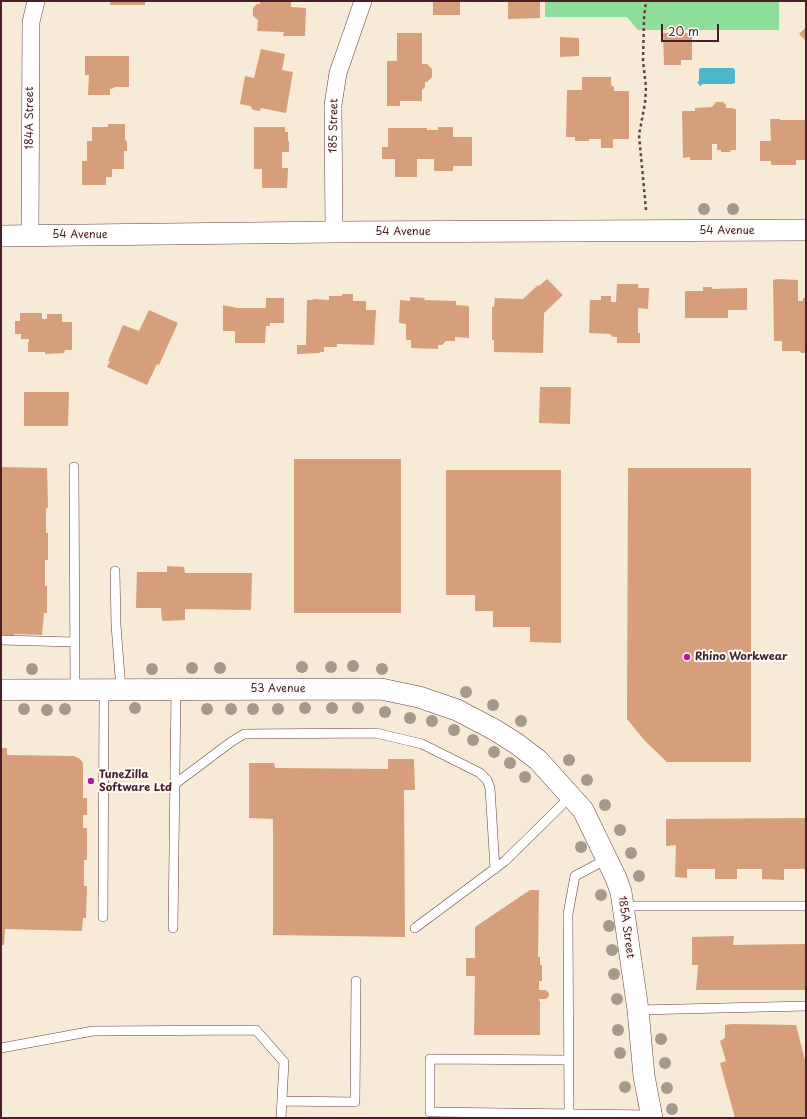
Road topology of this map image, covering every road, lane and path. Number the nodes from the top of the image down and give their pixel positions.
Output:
1 (36, 1) edge
2 (363, 1) edge
3 (646, 1) edge
4 (646, 210) dead end
5 (806, 230) edge
6 (334, 232) junction
7 (30, 235) junction
8 (1, 236) edge
9 (74, 467) dead end
10 (115, 571) dead end
11 (1, 640) edge
12 (74, 642) junction
13 (1, 690) edge
14 (75, 690) junction
15 (112, 690) junction
16 (176, 690) junction
17 (538, 760) joint
18 (175, 784) junction
19 (571, 796) junction
20 (607, 859) junction
21 (495, 869) junction
22 (623, 906) junction
23 (806, 906) edge
24 (103, 917) dead end
25 (173, 928) dead end
26 (415, 928) dead end
27 (356, 981) dead end
28 (806, 1006) edge
29 (638, 1010) junction
30 (1, 1048) edge
31 (569, 1060) junction
32 (282, 1101) junction
33 (569, 1114) junction
34 (651, 1117) edge
35 (281, 1118) edge

1 - 7 street, 184A Street
2 - 6 street, 185 Street
3 - 4 path
5 - 6 street, 54 Avenue
6 - 7 street, 54 Avenue
7 - 8 street, 54 Avenue
9 - 12 lane
10 - 15 lane
11 - 12 lane
12 - 14 lane
13 - 14 street, 53 Avenue
14 - 15 street, 53 Avenue
15 - 16 street, 53 Avenue
15 - 24 lane
16 - 17 street, 53 Avenue
16 - 18 lane
17 - 19 street, 185A Street
18 - 21 lane
18 - 25 lane
19 - 20 street, 185A Street
19 - 21 lane
20 - 22 street, 185A Street
20 - 31 lane
21 - 26 lane
22 - 23 lane
22 - 29 street, 185A Street
27 - 32 lane
28 - 29 lane
29 - 34 street, 185A Street
30 - 32 lane
31 - 33 lane
31 - 33 lane
32 - 35 lane
33 - 34 lane

